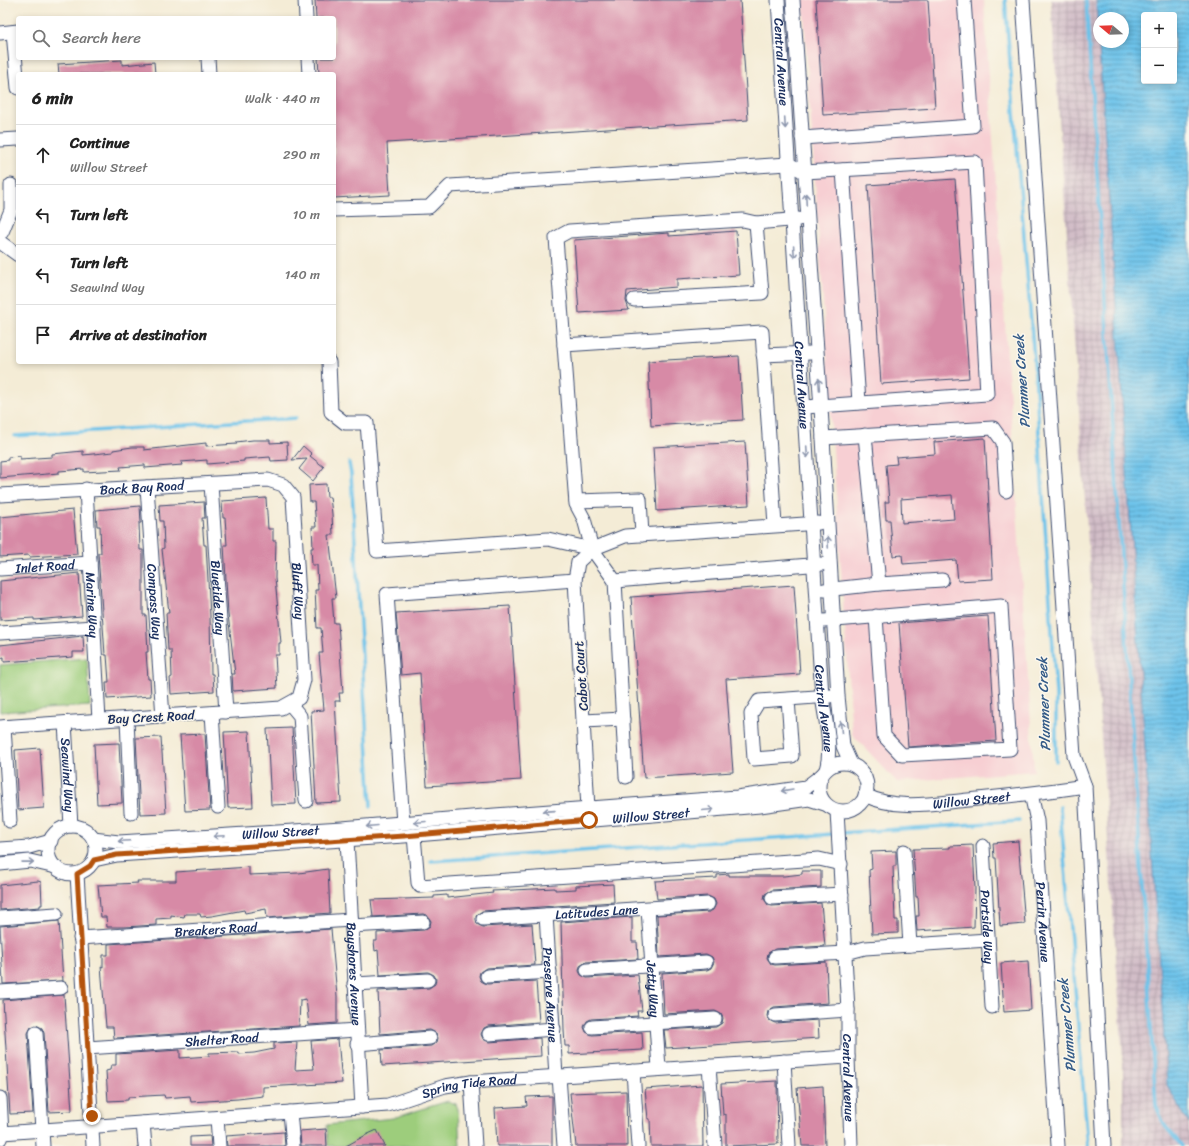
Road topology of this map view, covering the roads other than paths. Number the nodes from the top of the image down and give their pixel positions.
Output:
1 (305, 0) edge
2 (778, 0) edge
3 (793, 0) edge
4 (964, 0) edge
5 (1023, 0) edge
6 (306, 16) edge
7 (16, 32) edge
8 (0, 33) edge
9 (17, 60) edge
10 (208, 60) edge
11 (308, 60) edge
12 (17, 72) edge
13 (209, 72) edge
14 (309, 72) edge
15 (802, 138) junction
16 (16, 139) edge
17 (0, 140) edge
18 (788, 164) junction
19 (843, 170) junction
20 (805, 172) junction
21 (10, 185) edge
22 (336, 210) edge
23 (808, 218) junction
24 (791, 220) junction
25 (756, 223) junction
26 (1, 237) edge
27 (16, 253) edge
28 (634, 300) dead end
29 (564, 345) junction
30 (817, 352) junction
31 (801, 353) junction
32 (764, 355) junction
33 (329, 364) edge
34 (858, 402) junction
35 (821, 405) junction
36 (805, 407) junction
37 (865, 435) junction
38 (823, 438) junction
39 (211, 484) junction
40 (283, 485) joint
41 (148, 487) junction
42 (86, 489) junction
43 (1006, 490) dead end
44 (0, 495) edge
45 (576, 501) junction
46 (828, 522) junction
47 (812, 524) junction
48 (774, 525) junction
49 (642, 535) junction
50 (592, 549) junction
51 (90, 563) junction
52 (830, 564) junction
53 (815, 565) junction
54 (0, 569) edge
55 (575, 580) junction
56 (942, 580) dead end
57 (615, 581) junction
58 (879, 584) junction
59 (831, 590) junction
60 (816, 591) junction
61 (876, 616) junction
62 (832, 621) junction
63 (818, 622) junction
64 (94, 627) junction
65 (0, 633) edge
66 (822, 696) junction
67 (838, 696) junction
68 (788, 699) junction
69 (295, 701) junction
70 (226, 712) junction
71 (212, 713) junction
72 (163, 717) junction
73 (127, 719) junction
74 (623, 719) junction
75 (99, 720) junction
76 (584, 721) junction
77 (65, 723) junction
78 (2, 727) edge
79 (851, 764) junction
80 (824, 773) junction
81 (626, 777) dead end
82 (1085, 786) junction
83 (1031, 794) junction
84 (866, 795) junction
85 (306, 801) dead end
86 (826, 804) junction
87 (218, 807) dead end
88 (588, 808) junction
89 (131, 813) dead end
90 (837, 815) junction
91 (10, 821) dead end
92 (403, 823) junction
93 (71, 826) junction
94 (414, 835) junction
95 (93, 839) junction
96 (347, 840) junction
97 (51, 841) junction
98 (983, 846) dead end
99 (0, 849) edge
100 (904, 851) dead end
101 (839, 859) junction
102 (94, 860) junction
103 (0, 864) edge
104 (56, 867) junction
105 (77, 874) junction
106 (842, 894) junction
107 (772, 898) dead end
108 (708, 904) dead end
109 (648, 909) junction
110 (56, 914) dead end
111 (546, 914) junction
112 (0, 918) edge
113 (483, 919) dead end
114 (423, 922) dead end
115 (351, 923) junction
116 (80, 938) junction
117 (988, 940) junction
118 (910, 945) junction
119 (846, 953) junction
120 (775, 957) dead end
121 (706, 962) dead end
122 (652, 966) junction
123 (587, 970) dead end
124 (550, 972) junction
125 (487, 976) dead end
126 (428, 980) dead end
127 (354, 984) junction
128 (61, 988) dead end
129 (0, 992) edge
130 (992, 1008) dead end
131 (848, 1010) junction
132 (775, 1015) dead end
133 (715, 1019) dead end
134 (657, 1023) junction
135 (592, 1027) dead end
136 (554, 1029) junction
137 (356, 1030) junction
138 (36, 1033) dead end
139 (489, 1034) dead end
140 (430, 1038) dead end
141 (357, 1044) junction
142 (87, 1048) junction
143 (848, 1057) junction
144 (784, 1061) junction
145 (709, 1066) junction
146 (659, 1068) junction
147 (633, 1071) junction
148 (558, 1076) junction
149 (470, 1082) junction
150 (0, 1098) edge
151 (362, 1107) junction
152 (290, 1112) junction
153 (217, 1118) junction
154 (143, 1123) junction
155 (92, 1126) junction
156 (42, 1130) junction
157 (1, 1136) edge
158 (43, 1146) edge
159 (93, 1146) edge
160 (145, 1146) edge
161 (219, 1146) edge
162 (293, 1146) edge
163 (475, 1146) edge
164 (564, 1146) edge
165 (638, 1146) edge
166 (715, 1146) edge
167 (789, 1146) edge
168 (851, 1146) edge
169 (1058, 1146) edge
170 (1104, 1146) edge

1 - 6 street
2 -> 18 street, Central Avenue
3 - 15 street, Central Avenue
4 - 15 street
5 - 82 street
7 - 8 street
9 - 12 street
10 - 13 street
11 - 14 street
15 - 20 street, Central Avenue
16 - 17 street
18 - 20 street
18 - 22 street
18 - 24 street, Central Avenue
19 - 20 street
19 - 34 street
19 - 34 street
23 -> 20 street, Central Avenue
21 - 26 street
23 - 24 street
23 - 30 street, Central Avenue
24 - 25 street
24 -> 31 street, Central Avenue
25 - 28 street
25 - 29 street
26 - 27 street
29 - 32 street
29 - 45 street
30 - 31 street
35 -> 30 street, Central Avenue
31 - 32 street
31 - 36 street, Central Avenue
32 - 48 street
33 - 50 street
34 - 35 street
35 - 36 street
35 - 38 street, Central Avenue
36 -> 47 street, Central Avenue
37 - 38 street
37 - 43 street
37 - 58 street
38 - 46 street, Central Avenue
39 - 40 street, Back Bay Road
39 - 41 street, Back Bay Road
39 - 70 street, Bluetide Way
40 - 69 street, Bluff Way
41 - 42 street, Back Bay Road
41 - 72 street, Compass Way
42 - 44 street, Back Bay Road
42 - 51 street, Marine Way
45 - 49 street
45 - 50 street
46 - 47 street
52 -> 46 street, Central Avenue
47 - 48 street
47 - 53 street, Central Avenue
48 - 49 street
49 - 50 street
50 - 55 street, Cabot Court
50 - 57 street
51 - 54 street, Inlet Road
51 - 64 street, Marine Way
52 - 53 street
52 - 59 street, Central Avenue
53 - 57 street
53 - 60 street, Central Avenue
55 - 76 street, Cabot Court
55 - 92 street
56 - 58 street
57 - 74 street
58 - 59 street
59 - 60 street
59 - 62 street, Central Avenue
60 - 63 street, Central Avenue
61 - 61 street
61 - 62 street
62 - 63 street
62 - 67 street, Central Avenue
63 - 66 street, Central Avenue
64 - 65 street
64 - 75 street, Marine Way
66 - 67 street
66 - 68 street
66 - 80 street, Central Avenue
79 -> 67 street, Central Avenue
68 - 68 street
69 - 70 street, Bay Crest Road
69 - 85 street
70 - 71 street, Bay Crest Road
71 - 72 street, Bay Crest Road
71 - 87 street
72 - 73 street, Bay Crest Road
73 - 75 street, Bay Crest Road
73 - 89 street
74 - 76 street
74 - 81 street
75 - 77 street, Bay Crest Road
76 - 88 street, Cabot Court
77 - 78 street, Bay Crest Road
77 - 93 street, Seawind Way
78 - 91 street
79 - 80 street
79 - 84 street
80 - 86 street
80 -> 88 street, Willow Street
82 - 83 street, Willow Street
82 - 170 street
83 - 84 street, Willow Street
83 - 169 street, Perrin Avenue
84 - 90 street
86 - 90 street
94 -> 86 street, Willow Street
88 -> 92 street, Willow Street
90 - 101 street, Central Avenue
92 -> 95 street, Willow Street
93 - 95 street
93 - 97 street
94 - 96 street, Willow Street
94 - 101 street
95 - 102 street
96 - 102 street, Willow Street
96 - 115 street, Bayshores Avenue
97 - 99 street
97 - 104 street
98 - 117 street, Portside Way
100 - 118 street
101 - 106 street, Central Avenue
102 - 105 street
103 -> 104 street
104 - 105 street
105 - 116 street
106 - 107 street
106 - 119 street, Central Avenue
108 - 109 street, Latitudes Lane
109 - 111 street, Latitudes Lane
109 - 122 street, Jetty Way
110 - 112 street
111 - 113 street, Latitudes Lane
111 - 124 street, Preserve Avenue
114 - 115 street, Breakers Road
115 - 116 street, Breakers Road
115 - 127 street, Bayshores Avenue
116 - 142 street
117 - 118 street
117 - 130 street, Portside Way
118 - 119 street
119 - 120 street
119 - 131 street, Central Avenue
121 - 122 street
122 - 123 street
122 - 134 street, Jetty Way
124 - 125 street
124 - 136 street, Preserve Avenue
126 - 127 street
127 - 137 street, Bayshores Avenue
128 - 129 street
131 - 132 street
131 - 143 street, Central Avenue
133 - 134 street
134 - 135 street
134 - 146 street, Jetty Way
136 - 139 street
136 - 148 street, Preserve Avenue
137 - 141 street, Bayshores Avenue
137 - 142 street, Shelter Road
138 - 156 street
140 - 141 street
141 - 151 street, Bayshores Avenue
142 - 155 street
143 - 144 street, Spring Tide Road
143 - 168 street, Central Avenue
144 - 145 street, Spring Tide Road
144 - 167 street
145 - 146 street, Spring Tide Road
145 - 166 street
146 - 147 street, Spring Tide Road
147 - 148 street, Spring Tide Road
147 - 165 street
148 - 149 street, Spring Tide Road
148 - 164 street, Preserve Avenue
149 - 151 street, Spring Tide Road
149 - 163 street
150 - 157 street
151 - 152 street, Spring Tide Road
152 - 153 street, Spring Tide Road
152 - 162 street
153 - 154 street, Spring Tide Road
153 - 161 street
154 - 155 street, Spring Tide Road
154 - 160 street
155 - 156 street, Spring Tide Road
155 - 159 street
156 - 157 street, Spring Tide Road
156 - 158 street

